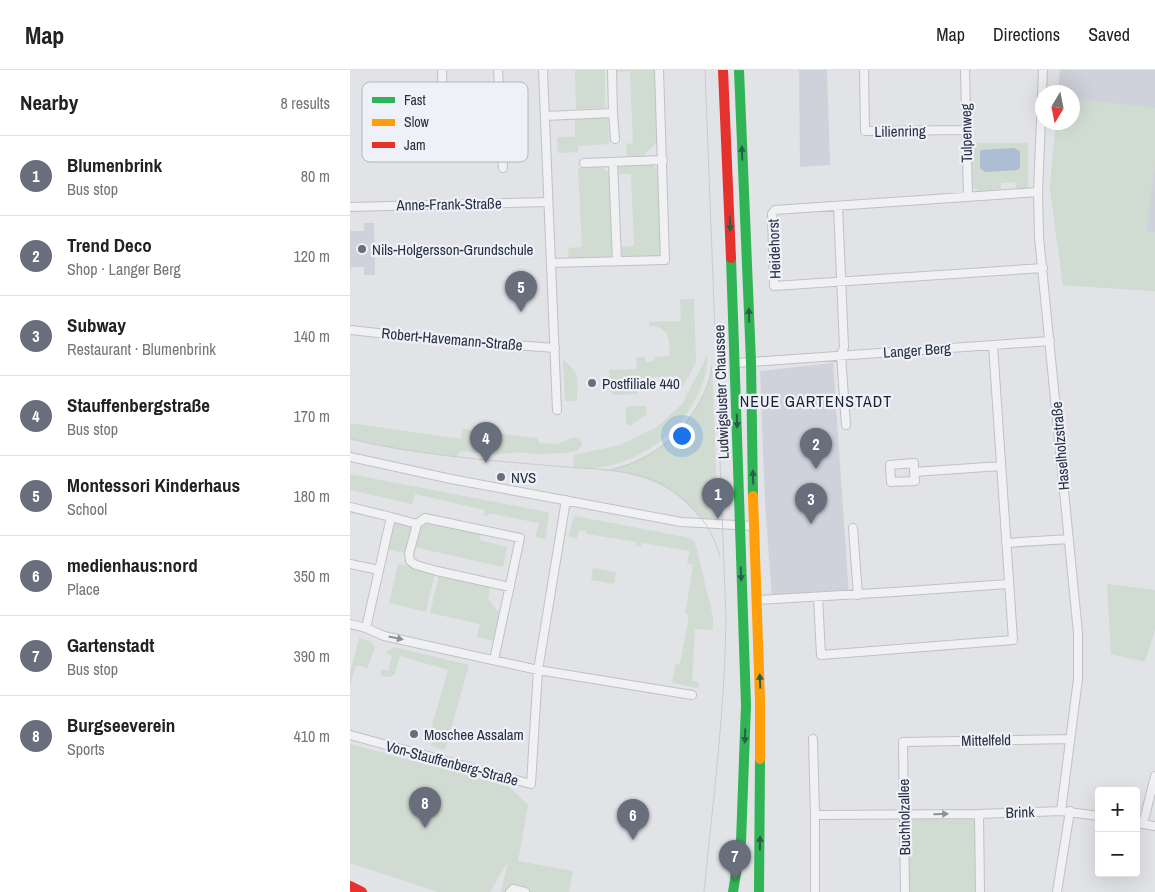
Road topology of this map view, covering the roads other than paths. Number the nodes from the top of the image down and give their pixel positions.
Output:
1 (543, 70) edge
2 (612, 70) edge
3 (658, 70) edge
4 (723, 70) edge
5 (739, 70) edge
6 (864, 70) edge
7 (965, 70) edge
8 (1043, 70) edge
9 (613, 113) junction
10 (545, 116) junction
11 (966, 130) junction
12 (614, 139) dead end
13 (663, 160) junction
14 (503, 162) edge
15 (613, 162) junction
16 (584, 163) dead end
17 (503, 168) dead end
18 (1038, 192) junction
19 (968, 196) junction
20 (548, 202) junction
21 (838, 206) junction
22 (350, 208) edge
23 (616, 262) junction
24 (552, 264) junction
25 (1043, 268) junction
26 (841, 282) junction
27 (350, 330) edge
28 (1050, 340) junction
29 (992, 344) junction
30 (555, 348) junction
31 (841, 355) junction
32 (751, 362) junction
33 (736, 363) junction
34 (557, 410) dead end
35 (846, 425) dead end
36 (350, 457) edge
37 (1001, 466) junction
38 (914, 472) dead end
39 (566, 500) junction
40 (350, 507) edge
41 (391, 517) junction
42 (417, 524) junction
43 (739, 525) junction
44 (754, 526) junction
45 (853, 528) dead end
46 (1069, 539) junction
47 (1006, 543) junction
48 (350, 564) edge
49 (379, 570) junction
50 (1008, 584) junction
51 (510, 587) junction
52 (858, 594) junction
53 (818, 597) junction
54 (757, 600) junction
55 (350, 624) edge
56 (366, 628) junction
57 (494, 660) junction
58 (538, 670) junction
59 (692, 695) dead end
60 (350, 736) edge
61 (813, 739) dead end
62 (1070, 739) junction
63 (903, 742) joint
64 (1155, 776) edge
65 (1061, 811) junction
66 (1070, 811) junction
67 (979, 814) junction
68 (815, 815) junction
69 (903, 815) junction
70 (1095, 815) edge
71 (1140, 823) edge
72 (1155, 826) edge
73 (350, 886) edge
74 (362, 892) edge
75 (510, 892) edge
76 (525, 892) edge
77 (735, 892) edge
78 (759, 892) edge
79 (814, 892) edge
80 (905, 892) edge
81 (980, 892) edge
82 (1057, 892) edge

1 - 10 street
2 - 9 street
3 - 13 street
4 -> 33 street, Ludwigsluster Chaussee
32 -> 5 street, Ludwigsluster Chaussee
6 - 11 street, Lilienring
7 - 11 street, Tulpenweg
8 - 18 street, Haselholzstraße
9 - 10 street
9 - 12 street
10 - 20 street
11 - 19 street, Tulpenweg
13 - 15 street
13 - 23 street
14 - 17 street
15 - 16 street
15 - 23 street
18 - 19 street
18 - 25 street, Haselholzstraße
19 - 21 street, Heidehorst
20 - 22 street, Anne-Frank-Straße
20 - 24 street
21 - 26 street
21 - 26 street, Heidehorst
23 - 24 street
24 - 30 street
25 - 26 street, Heidehorst
25 - 28 street, Haselholzstraße
26 - 31 street
27 - 30 street, Robert-Havemann-Straße
28 - 29 street, Langer Berg
28 - 46 street, Haselholzstraße
29 - 31 street, Langer Berg
29 - 37 street
30 - 34 street
31 - 32 street, Langer Berg
31 - 35 street
32 - 33 street, Langer Berg
44 -> 32 street, Ludwigsluster Chaussee
33 -> 43 street, Ludwigsluster Chaussee
36 - 39 street
37 - 38 street
37 - 47 street
39 - 43 street
39 - 58 street, Von-Stauffenberg-Straße
40 - 41 street
41 - 42 street
41 - 49 street
42 - 51 street
42 - 51 street
43 - 44 street
43 -> 77 street, Ludwigsluster Chaussee
44 - 54 street, Ludwigsluster Chaussee
45 - 52 street
46 - 47 street
46 - 62 street, Haselholzstraße
47 - 50 street
48 - 49 street
49 - 56 street
50 - 52 street
50 - 53 street
51 - 57 street
52 - 53 street
53 - 54 street
78 -> 54 street, Ludwigsluster Chaussee
55 - 56 street
56 -> 57 street
57 - 58 street
58 - 59 street
58 - 60 street, Von-Stauffenberg-Straße
61 - 68 street
62 - 63 street, Mittelfeld
62 - 65 street, Haselholzstraße
63 - 69 street, Buchholzallee
64 - 71 street
65 - 66 street
65 - 67 street, Brink
66 - 70 street
66 - 82 street
69 -> 67 street, Brink
67 - 81 street
68 - 69 street
68 - 79 street
69 - 80 street, Buchholzallee
71 - 72 street
73 - 74 street
75 - 76 street

